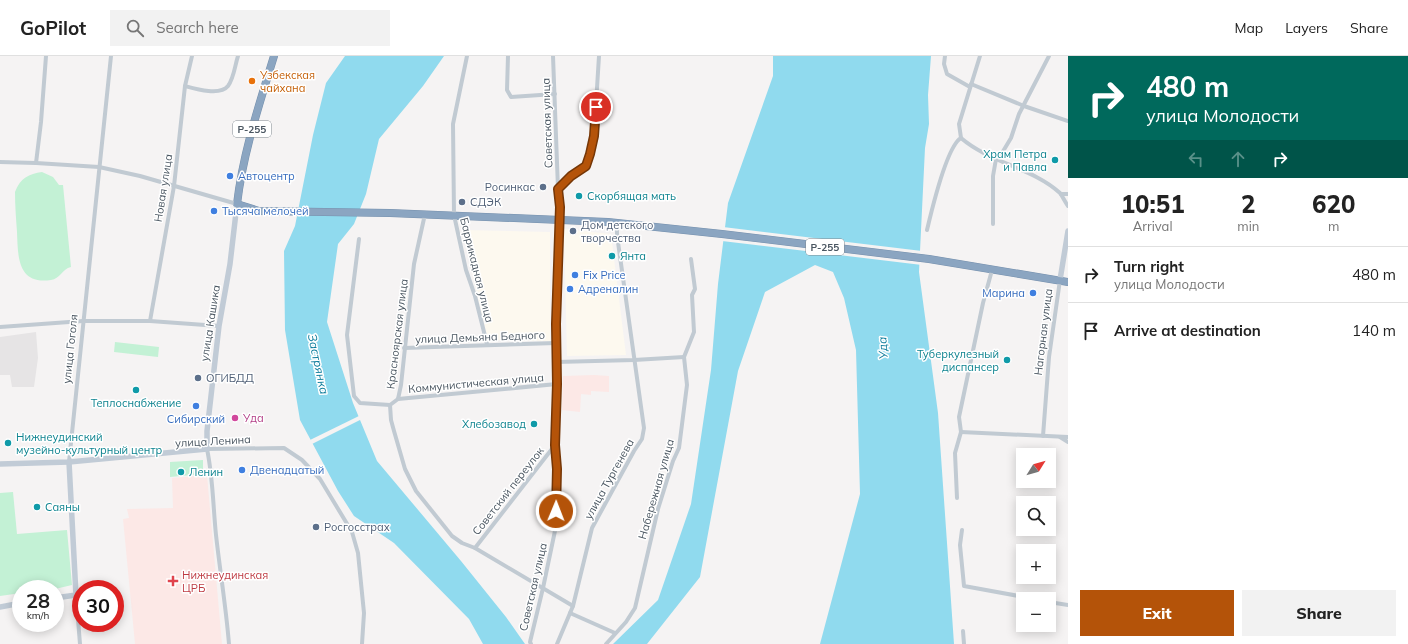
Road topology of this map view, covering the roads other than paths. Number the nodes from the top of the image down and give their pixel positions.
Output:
1 (46, 56) edge
2 (110, 56) edge
3 (192, 56) edge
4 (238, 56) edge
5 (274, 56) edge
6 (466, 56) edge
7 (508, 56) edge
8 (553, 56) edge
9 (599, 56) edge
10 (946, 56) edge
11 (980, 56) edge
12 (1049, 56) edge
13 (186, 86) junction
14 (970, 86) junction
15 (555, 94) junction
16 (1024, 106) junction
17 (1068, 121) edge
18 (961, 138) junction
19 (996, 160) junction
20 (0, 162) edge
21 (36, 163) junction
22 (99, 167) junction
23 (174, 186) junction
24 (558, 189) junction
25 (1061, 194) junction
26 (1068, 194) edge
27 (237, 204) junction
28 (1068, 206) edge
29 (425, 214) junction
30 (454, 215) junction
31 (560, 219) junction
32 (616, 223) junction
33 (993, 224) dead end
34 (927, 230) dead end
35 (1068, 231) edge
36 (359, 239) dead end
37 (691, 259) dead end
38 (992, 270) junction
39 (1060, 280) junction
40 (1068, 282) edge
41 (83, 321) junction
42 (150, 321) junction
43 (219, 326) junction
44 (0, 327) edge
45 (556, 343) junction
46 (487, 344) junction
47 (404, 348) junction
48 (684, 357) junction
49 (634, 360) junction
50 (556, 362) junction
51 (557, 384) junction
52 (398, 399) junction
53 (390, 405) junction
54 (961, 432) junction
55 (1043, 436) junction
56 (1059, 436) junction
57 (1068, 437) edge
58 (1068, 442) edge
59 (555, 445) junction
60 (207, 450) junction
61 (69, 462) junction
62 (0, 464) edge
63 (957, 498) dead end
64 (962, 530) dead end
65 (475, 548) junction
66 (75, 580) edge
67 (543, 588) junction
68 (1016, 596) edge
69 (1056, 603) edge
70 (12, 605) edge
71 (1068, 605) edge
72 (573, 606) junction
73 (0, 607) edge
74 (570, 613) junction
75 (963, 631) dead end
76 (79, 632) edge
77 (615, 633) junction
78 (530, 643) edge
79 (80, 644) edge
80 (229, 644) edge
81 (362, 644) edge
82 (557, 644) edge
83 (606, 644) edge
84 (964, 644) edge

1 - 21 street
2 - 22 street, улица Гоголя
3 - 13 street, Новая улица
4 - 13 street
5 - 27 highway, улица Кашика / Р-255
6 - 30 street, Баррикадная улица
7 - 15 street
8 - 15 street, Советская улица
9 - 24 street
10 - 14 street
11 - 14 street
12 - 16 street
13 - 23 street, Новая улица
14 - 16 street
14 - 18 street
15 - 24 street, Советская улица
16 - 17 street
16 - 19 street
18 - 19 street
18 - 34 street
19 - 25 street
19 - 33 street
20 - 21 street
21 - 22 street
22 - 23 street
22 - 41 street, улица Гоголя
23 - 27 street
23 - 42 street, Новая улица
24 - 31 street, Советская улица
25 - 26 street
25 - 28 street
27 - 29 highway, Р-255
27 - 43 street, улица Кашика
29 - 30 highway, Р-255
29 - 47 street, Красноярская улица
30 - 31 highway, Р-255
30 - 46 street, Баррикадная улица
31 - 32 highway, Р-255
31 - 45 street, Советская улица
32 - 38 highway, Р-255
32 - 49 street, улица Тургенева
35 - 39 street, Нагорная улица
36 - 53 street
37 - 48 street, Набережная улица
38 - 39 highway, Р-255
38 - 54 street
39 - 40 highway, Р-255
39 - 55 street, Нагорная улица
41 - 42 street
41 - 44 street
41 - 61 street, улица Гоголя
42 - 43 street
43 - 60 street, улица Кашика
45 - 46 street, улица Демьяна Бедного
45 - 50 street, Советская улица
46 - 47 street, улица Демьяна Бедного
47 - 52 street, Красноярская улица
48 - 49 street
48 - 77 street, Набережная улица
49 - 50 street
49 - 72 street, улица Тургенева
50 - 51 street, Советская улица
51 - 52 street, Коммунистическая улица
51 - 59 street, Советская улица
52 - 53 street, Красноярская улица
53 - 65 street, Красноярская улица
54 - 55 street
54 - 63 street
55 - 56 street
56 - 57 street
56 - 58 street
59 - 65 street, Советский переулок
59 - 67 street, Советская улица
60 - 61 street, улица Ленина
60 - 80 street, улица Кашика
60 - 81 street, улица Ленина
61 - 62 street, улица Ленина
61 - 66 street, улица Гоголя
64 - 68 street
65 - 67 street, Красноярская улица
67 - 72 street, Красноярская улица
67 - 78 street, Советская улица
69 - 71 street
70 - 73 street
72 - 74 street, улица Тургенева
74 - 77 street
74 - 82 street, улица Тургенева
75 - 84 street
76 - 79 street, улица Гоголя
77 - 83 street, Набережная улица

